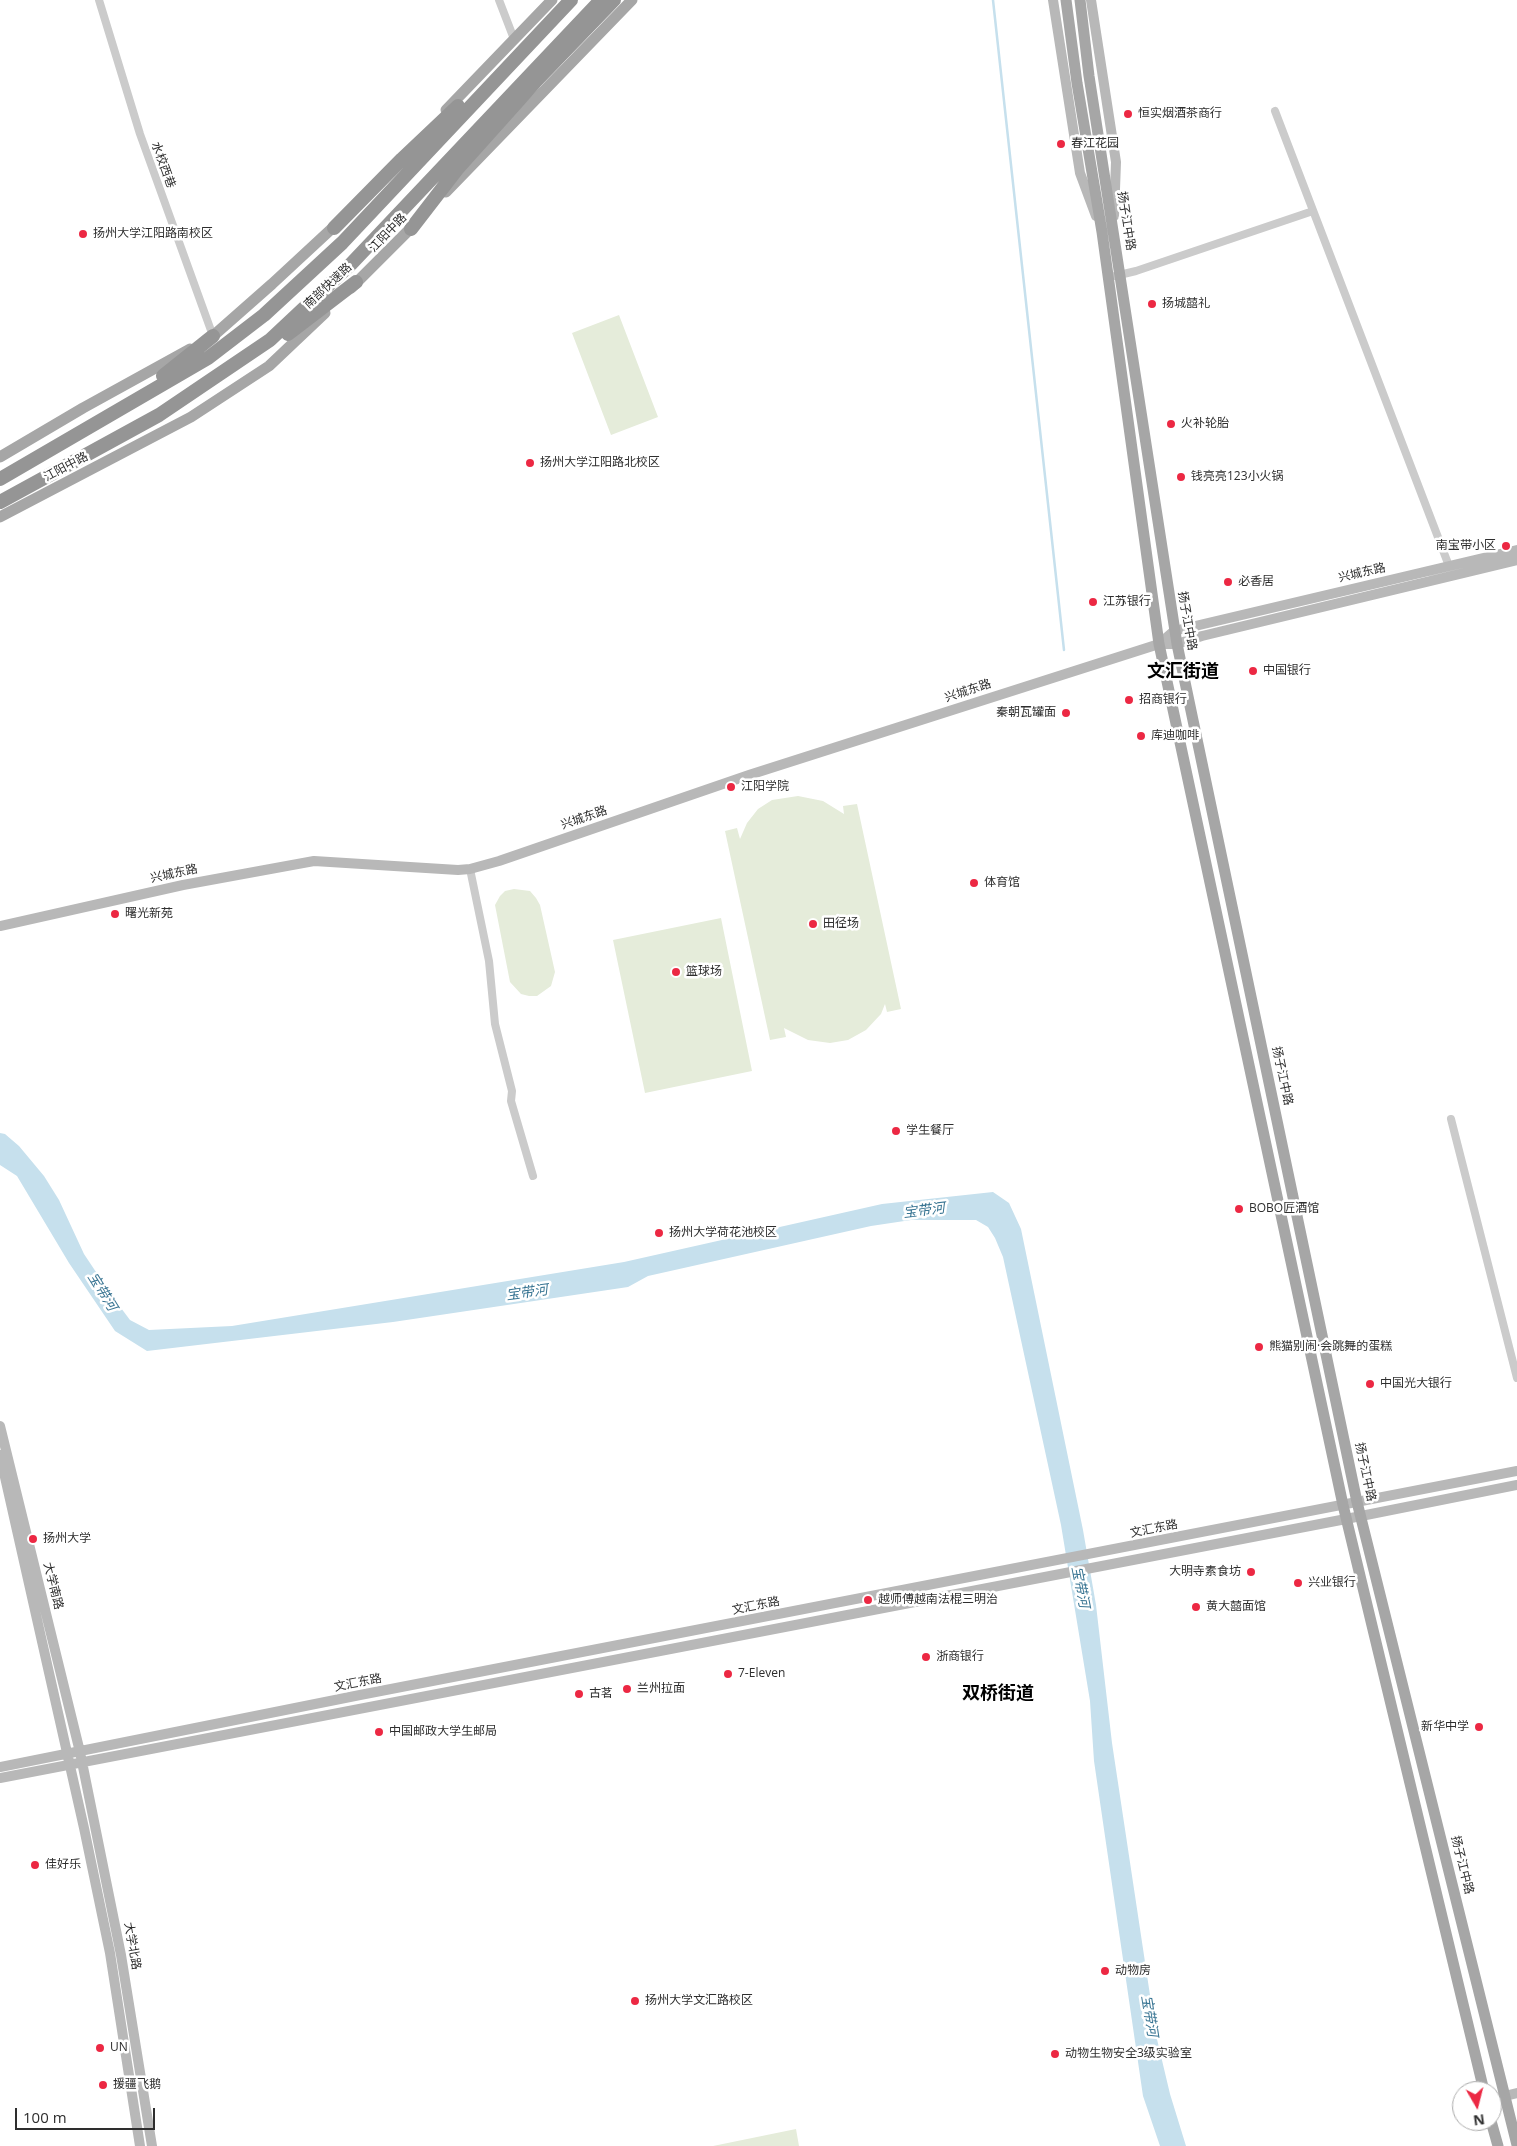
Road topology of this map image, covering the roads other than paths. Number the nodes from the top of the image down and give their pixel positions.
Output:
1 (99, 0) edge
2 (499, 0) edge
3 (552, 0) edge
4 (571, 0) edge
5 (600, 0) edge
6 (614, 0) edge
7 (632, 0) edge
8 (1053, 0) edge
9 (1066, 0) edge
10 (1080, 0) edge
11 (1091, 0) edge
12 (514, 39) junction
13 (533, 39) junction
14 (1276, 111) dead end
15 (1313, 210) junction
16 (334, 228) junction
17 (411, 228) junction
18 (1108, 231) junction
19 (1120, 275) junction
20 (1107, 277) junction
21 (356, 282) junction
22 (213, 336) junction
23 (159, 415) junction
24 (0, 457) edge
25 (3, 477) edge
26 (0, 502) edge
27 (0, 517) edge
28 (1517, 550) edge
29 (1517, 560) edge
30 (1449, 566) junction
31 (1174, 631) junction
32 (1159, 644) junction
33 (1177, 644) junction
34 (470, 869) junction
35 (0, 926) edge
36 (1451, 1119) dead end
37 (533, 1176) dead end
38 (1517, 1378) edge
39 (0, 1426) edge
40 (0, 1455) edge
41 (1517, 1471) edge
42 (1517, 1484) edge
43 (1357, 1502) junction
44 (1343, 1505) junction
45 (1361, 1516) junction
46 (1346, 1519) junction
47 (80, 1752) junction
48 (68, 1754) junction
49 (82, 1763) junction
50 (71, 1765) junction
51 (0, 1767) edge
52 (0, 1778) edge
53 (1482, 2081) edge
54 (1511, 2095) edge
55 (1494, 2131) edge
56 (1517, 2145) edge
57 (140, 2146) edge
58 (152, 2146) edge
59 (1498, 2146) edge

1 - 22 street, 水校西巷
2 - 12 street
3 - 12 main road
4 - 13 highway, 南部快速路
5 - 23 highway, 南部快速路
6 - 17 highway
7 - 17 main road, 江阳中路
8 - 18 street
9 - 18 main road, 扬子江中路
10 - 18 main road, 扬子江中路
11 - 18 street
12 - 16 main road
13 - 16 highway
13 - 25 highway, 南部快速路
14 - 15 street
15 - 19 street
15 - 30 street
16 - 22 main road
17 - 21 main road, 江阳中路
18 - 19 main road, 扬子江中路
18 - 20 main road, 扬子江中路
19 - 20 street
19 - 31 main road, 扬子江中路
20 - 32 main road, 扬子江中路
21 - 23 highway
21 - 27 main road, 江阳中路
22 - 24 main road
22 - 25 highway
23 - 26 highway, 南部快速路
28 - 30 street, 兴城东路
29 - 33 street, 兴城东路
30 - 31 street, 兴城东路
31 - 32 street, 兴城东路
31 - 33 main road, 扬子江中路
32 - 33 street, 兴城东路
32 - 34 street, 兴城东路
32 - 44 main road, 扬子江中路
33 - 43 main road, 扬子江中路
34 - 35 street, 兴城东路
34 - 37 street
36 - 38 street
39 - 47 street, 大学南路
40 - 48 street, 大学南路
41 - 43 street, 文汇东路
42 - 45 street, 文汇东路
43 - 44 street, 文汇东路
43 - 45 main road, 扬子江中路
44 - 46 main road, 扬子江中路
44 - 47 street, 文汇东路
45 - 46 street, 文汇东路
45 - 54 main road, 扬子江中路
46 - 49 street, 文汇东路
46 - 53 main road, 扬子江中路
47 - 48 street, 文汇东路
47 - 49 street, 大学北路
48 - 50 street, 大学北路
48 - 51 street, 文汇东路
49 - 50 street, 文汇东路
49 - 58 street, 大学北路
50 - 52 street, 文汇东路
50 - 57 street, 大学北路
54 - 56 main road, 扬子江中路
55 - 59 main road

